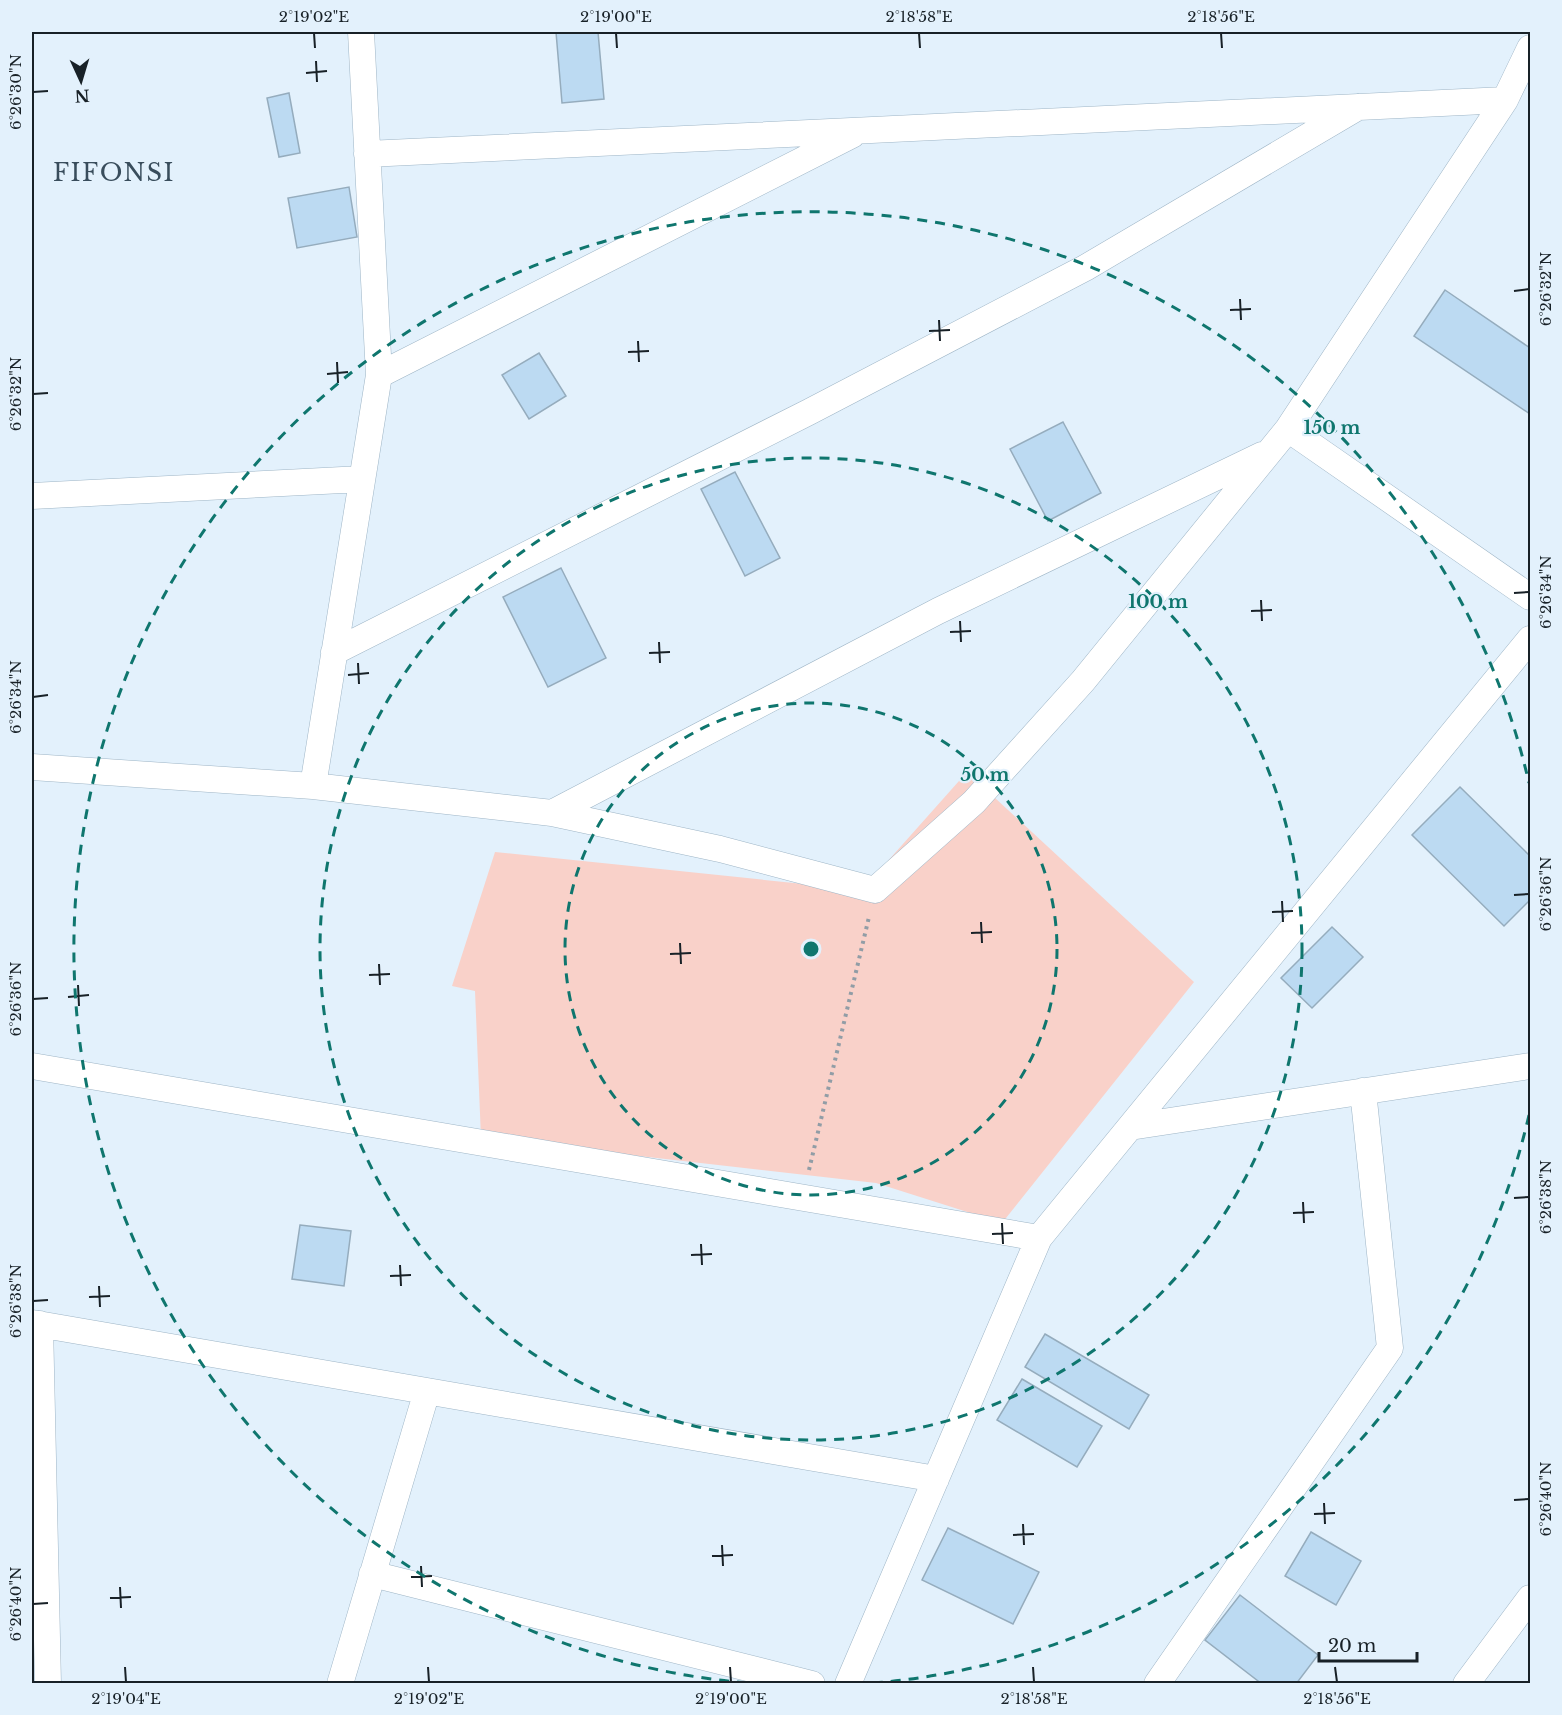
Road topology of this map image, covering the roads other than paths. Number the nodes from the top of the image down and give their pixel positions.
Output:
1 (362, 32) edge
2 (1530, 48) edge
3 (1505, 100) junction
4 (1358, 107) junction
5 (860, 130) junction
6 (368, 154) junction
7 (379, 375) junction
8 (1288, 429) junction
9 (1268, 452) junction
10 (362, 479) junction
11 (32, 496) edge
12 (1530, 597) edge
13 (1530, 639) edge
14 (334, 652) junction
15 (32, 767) edge
16 (313, 786) junction
17 (552, 813) junction
18 (1530, 1065) edge
19 (32, 1066) edge
20 (1363, 1091) junction
21 (1130, 1127) junction
22 (1039, 1238) junction
23 (36, 1324) edge
24 (427, 1391) junction
25 (936, 1479) junction
26 (372, 1574) junction
27 (1530, 1598) edge
28 (48, 1683) edge
29 (340, 1683) edge
30 (812, 1683) edge
31 (848, 1683) edge
32 (1157, 1683) edge
33 (1466, 1683) edge

1 - 6 street
2 - 3 street
3 - 4 street
3 - 8 street
4 - 5 street
4 - 14 street
5 - 6 street
5 - 7 street
6 - 7 street
7 - 10 street
8 - 9 street
8 - 12 street
9 - 17 street
9 - 17 street
10 - 11 street
10 - 14 street
13 - 21 street
14 - 16 street
15 - 16 street
16 - 17 street
18 - 20 street
19 - 22 street
20 - 21 street
20 - 32 street
21 - 22 street
22 - 25 street
23 - 24 street
23 - 28 street
24 - 25 street
24 - 26 street
25 - 31 street
26 - 29 street
26 - 30 street
27 - 33 street

